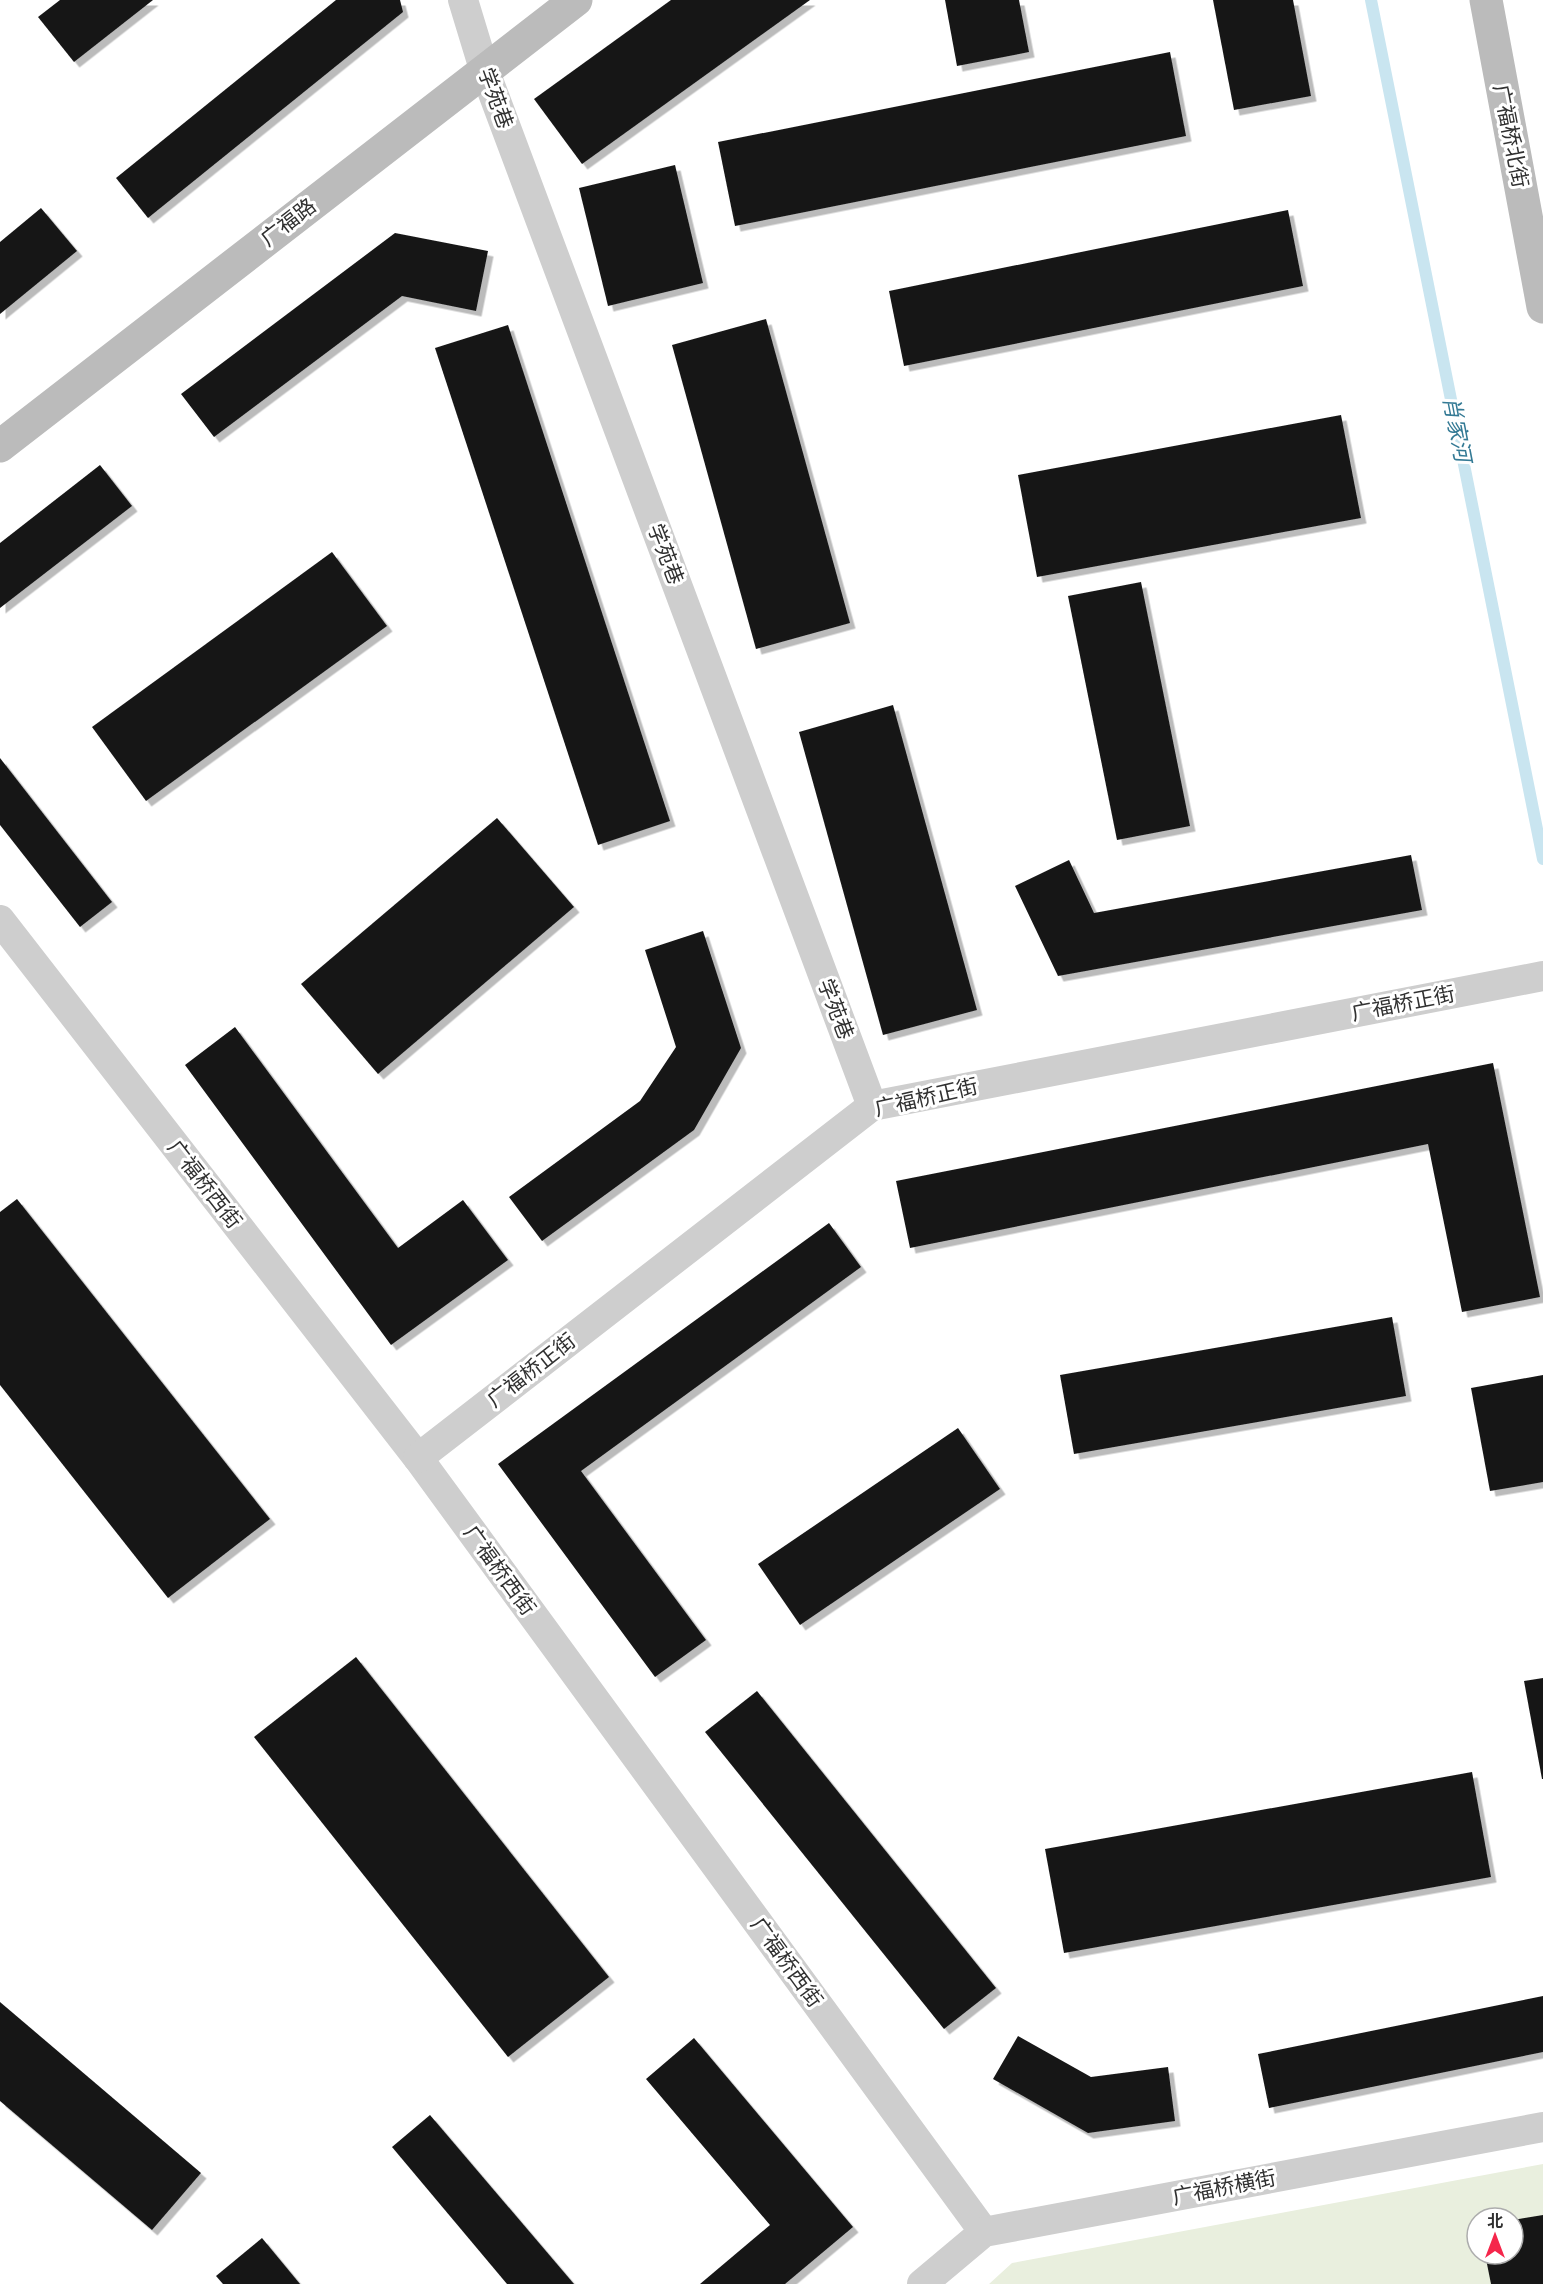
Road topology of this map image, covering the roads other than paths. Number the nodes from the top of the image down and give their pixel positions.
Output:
1 (463, 0) edge
2 (576, 0) edge
3 (1486, 0) edge
4 (484, 69) junction
5 (1543, 307) edge
6 (0, 446) edge
7 (0, 920) edge
8 (1543, 976) edge
9 (872, 1106) junction
10 (418, 1458) junction
11 (1543, 2127) edge
12 (984, 2232) junction
13 (922, 2284) edge

1 - 4 street, 学苑巷
2 - 4 street, 广福路
3 - 5 street, 广福桥北街
4 - 6 street, 广福路
4 - 9 street, 学苑巷
7 - 10 street, 广福桥西街
8 - 9 street, 广福桥正街
9 - 10 street, 广福桥正街
10 - 12 street, 广福桥西街
11 - 12 street, 广福桥横街
12 - 13 street, 广福桥横街

